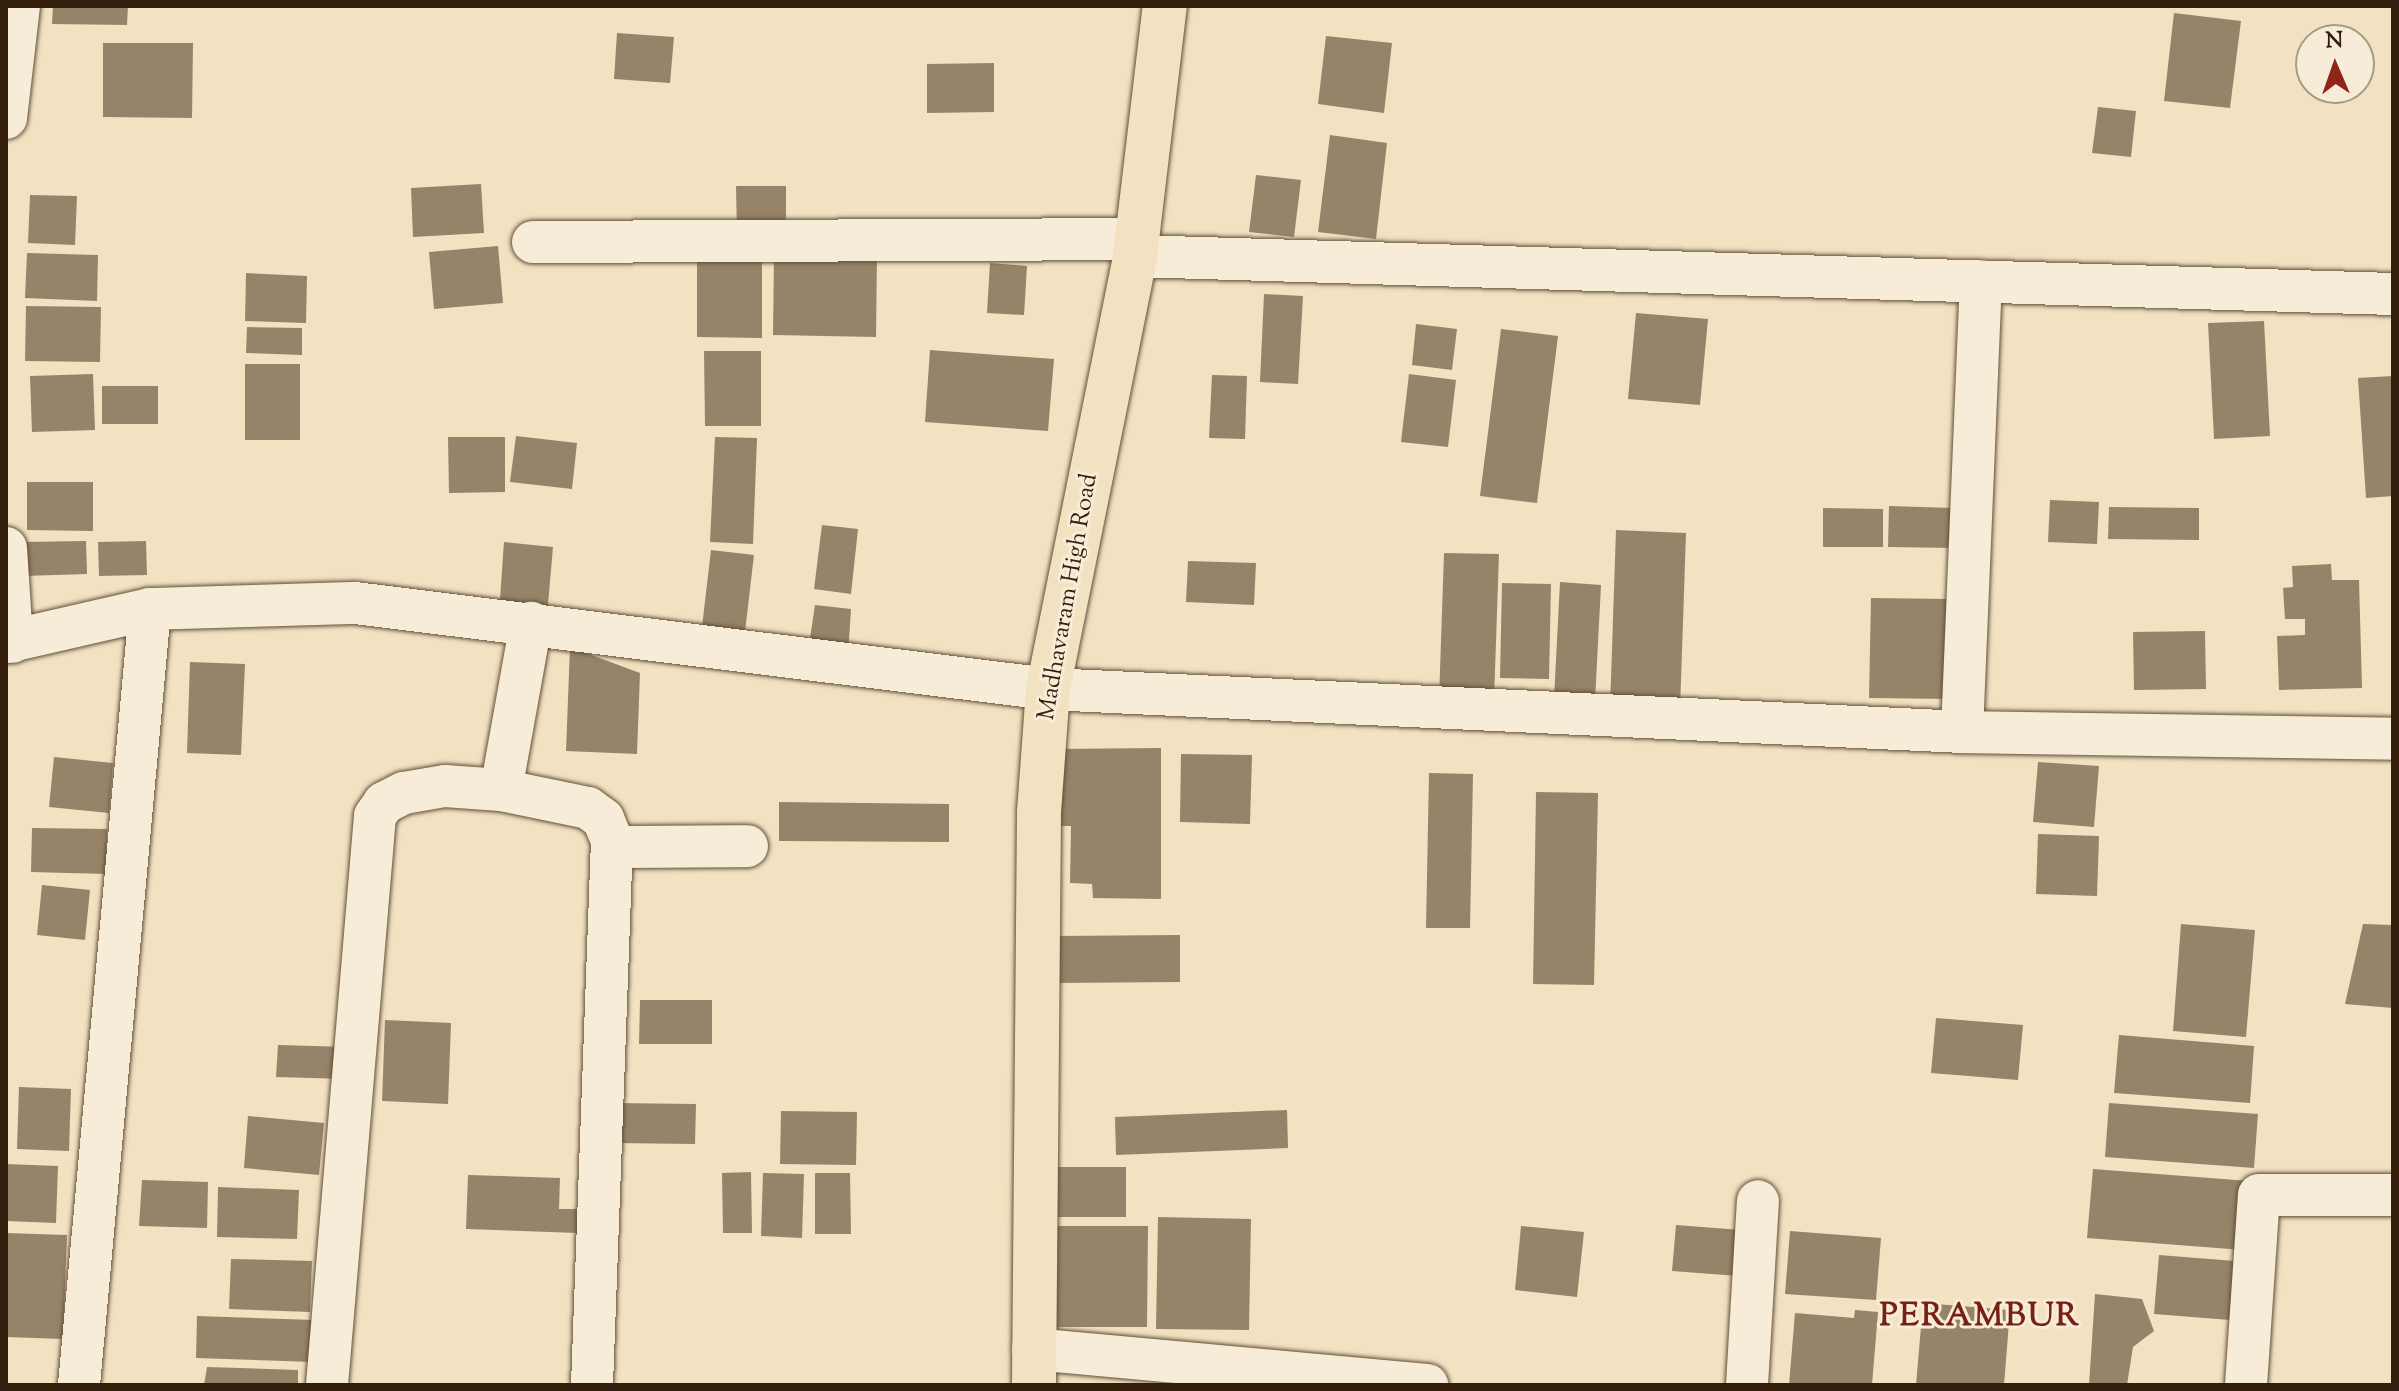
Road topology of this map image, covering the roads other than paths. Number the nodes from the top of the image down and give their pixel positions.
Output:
1 (19, 6) edge
2 (1165, 6) edge
3 (6, 118) edge
4 (533, 242) dead end
5 (1136, 247) junction
6 (1981, 281) junction
7 (2393, 294) edge
8 (6, 548) edge
9 (150, 609) junction
10 (531, 623) junction
11 (9, 642) edge
12 (1048, 689) junction
13 (1962, 732) junction
14 (2393, 739) edge
15 (501, 790) junction
16 (747, 846) dead end
17 (614, 847) junction
18 (2393, 1195) edge
19 (1758, 1201) dead end
20 (1034, 1367) edge
21 (79, 1385) edge
22 (327, 1385) edge
23 (592, 1385) edge
24 (1427, 1385) edge
25 (1747, 1385) edge
26 (2246, 1385) edge

1 - 3 street
2 - 5 main road, Madhavaram High Road
4 - 5 street
5 - 6 street
5 - 12 main road, Madhavaram High Road
6 - 7 street
6 - 13 street
8 - 11 street
9 - 10 street
9 - 11 street
9 - 21 street
10 - 12 street
10 - 15 street
12 - 13 street
12 - 20 main road, Madhavaram High Road
13 - 14 street
15 - 17 street
15 - 22 street
16 - 17 street
17 - 23 street
18 - 26 street
19 - 25 street
20 - 24 street

